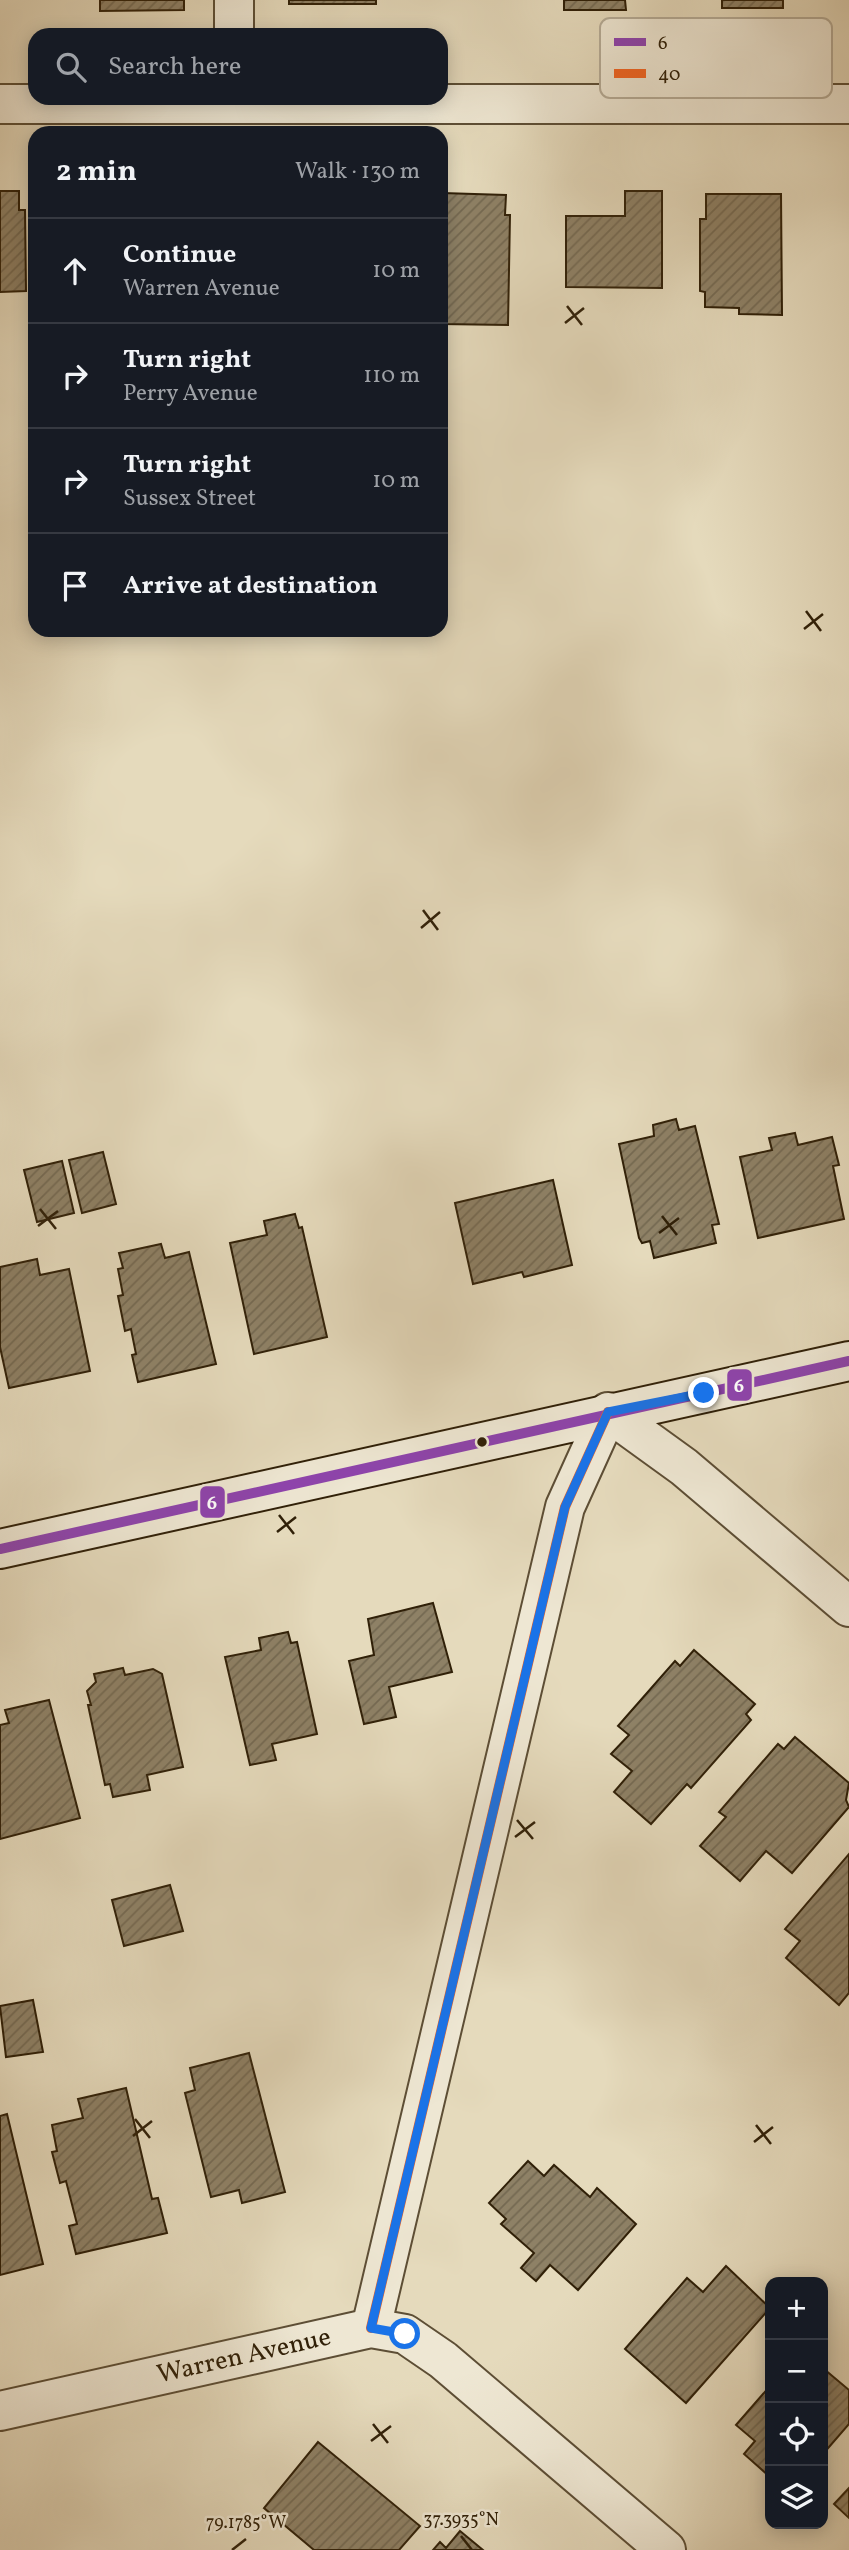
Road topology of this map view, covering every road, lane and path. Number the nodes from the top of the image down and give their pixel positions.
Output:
1 (234, 0) edge
2 (234, 28) edge
3 (448, 103) edge
4 (0, 104) edge
5 (28, 104) edge
6 (849, 104) edge
7 (849, 1360) edge
8 (608, 1412) junction
9 (0, 1549) edge
10 (849, 1607) edge
11 (371, 2328) junction
12 (0, 2411) edge
13 (666, 2550) edge

1 - 2 street
3 - 6 street
4 - 5 street
7 - 8 street
8 - 9 street
8 - 10 street
8 - 11 street
11 - 12 street, Warren Avenue
11 - 13 street, Warren Avenue

